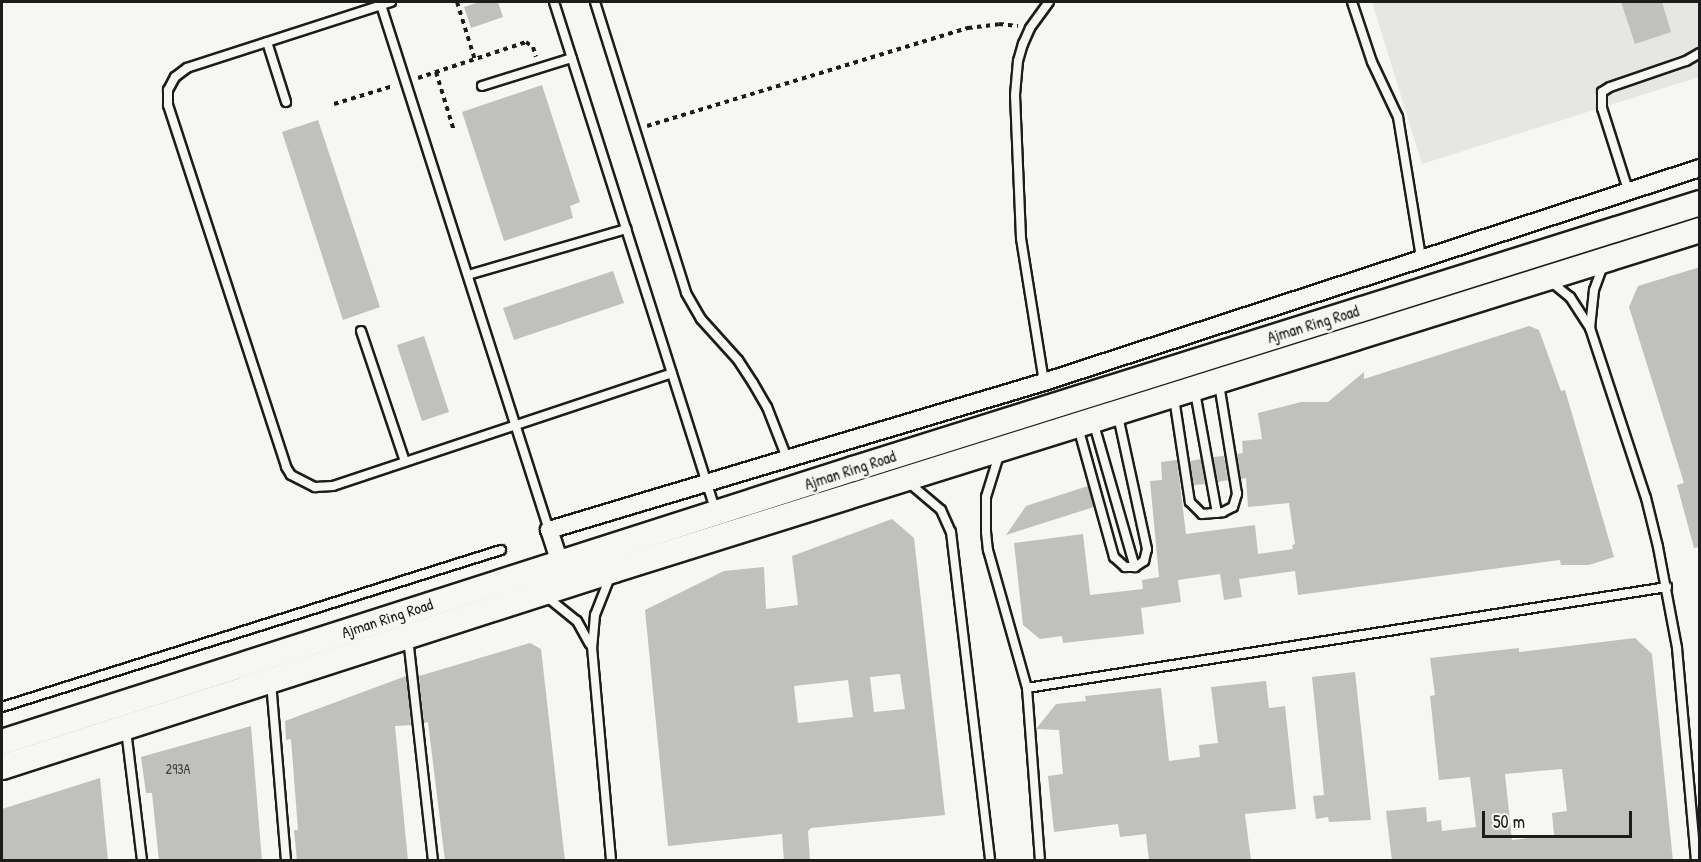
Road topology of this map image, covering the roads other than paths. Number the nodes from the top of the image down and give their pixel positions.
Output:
1 (391, 2) edge
2 (554, 2) edge
3 (594, 2) edge
4 (1048, 2) edge
5 (1352, 2) edge
6 (381, 5) junction
7 (267, 42) junction
8 (1700, 53) edge
9 (572, 58) junction
10 (482, 86) dead end
11 (286, 102) dead end
12 (1700, 168) edge
13 (1628, 190) junction
14 (1700, 203) edge
15 (626, 229) junction
16 (1700, 230) edge
17 (1421, 258) junction
18 (1605, 260) junction
19 (468, 275) junction
20 (1544, 277) junction
21 (1590, 328) junction
22 (361, 331) dead end
23 (672, 373) junction
24 (1219, 380) junction
25 (1044, 382) junction
26 (1184, 392) junction
27 (1118, 412) junction
28 (1085, 423) junction
29 (514, 426) junction
30 (1002, 449) junction
31 (787, 458) junction
32 (405, 462) junction
33 (906, 480) junction
34 (706, 482) junction
35 (716, 513) junction
36 (1217, 513) junction
37 (549, 530) junction
38 (501, 550) dead end
39 (560, 563) junction
40 (1134, 567) junction
41 (614, 570) junction
42 (1667, 587) junction
43 (542, 595) junction
44 (408, 638) junction
45 (592, 647) junction
46 (271, 681) junction
47 (1027, 688) junction
48 (2, 707) edge
49 (126, 728) junction
50 (2, 742) edge
51 (2, 767) edge
52 (142, 861) edge
53 (286, 861) edge
54 (434, 861) edge
55 (611, 861) edge
56 (989, 861) edge
57 (1040, 861) edge
58 (1696, 861) edge

1 - 6 lane
2 - 9 lane
3 - 31 lane
4 - 25 lane
5 - 17 lane
6 - 7 lane
6 - 19 lane
7 - 11 lane
7 - 32 lane
8 - 13 lane
9 - 10 lane
9 - 15 lane
12 - 13 street
13 - 17 street
14 - 35 main road, Ajman Ring Road
15 - 19 lane
15 - 23 lane
16 - 18 main road, Ajman Ring Road
17 - 25 street
18 - 20 main road, Ajman Ring Road
18 - 21 lane
19 - 29 lane
20 - 21 lane
20 - 24 main road, Ajman Ring Road
21 - 42 lane
22 - 32 lane
23 - 29 lane
23 - 34 lane
24 - 26 main road, Ajman Ring Road
24 - 36 lane
25 - 31 street
26 - 27 main road, Ajman Ring Road
26 - 36 lane
26 - 36 lane
27 - 28 main road, Ajman Ring Road
27 - 40 lane
28 - 30 main road, Ajman Ring Road
28 - 40 lane
28 - 40 lane
29 - 32 lane
29 - 37 lane
30 - 33 main road, Ajman Ring Road
30 - 47 lane
31 - 34 street
33 - 41 main road, Ajman Ring Road
33 - 56 lane
34 - 35 lane
34 - 37 street
35 - 39 main road, Ajman Ring Road
37 - 39 street
38 - 48 lane
39 - 50 main road, Ajman Ring Road
41 - 43 main road, Ajman Ring Road
41 - 45 lane
42 - 47 lane
42 - 58 lane
43 - 44 main road, Ajman Ring Road
43 - 45 lane
44 - 46 main road, Ajman Ring Road
44 - 54 lane
45 - 55 lane
46 - 49 main road, Ajman Ring Road
46 - 53 lane
47 - 57 lane
49 - 51 main road, Ajman Ring Road
49 - 52 lane

